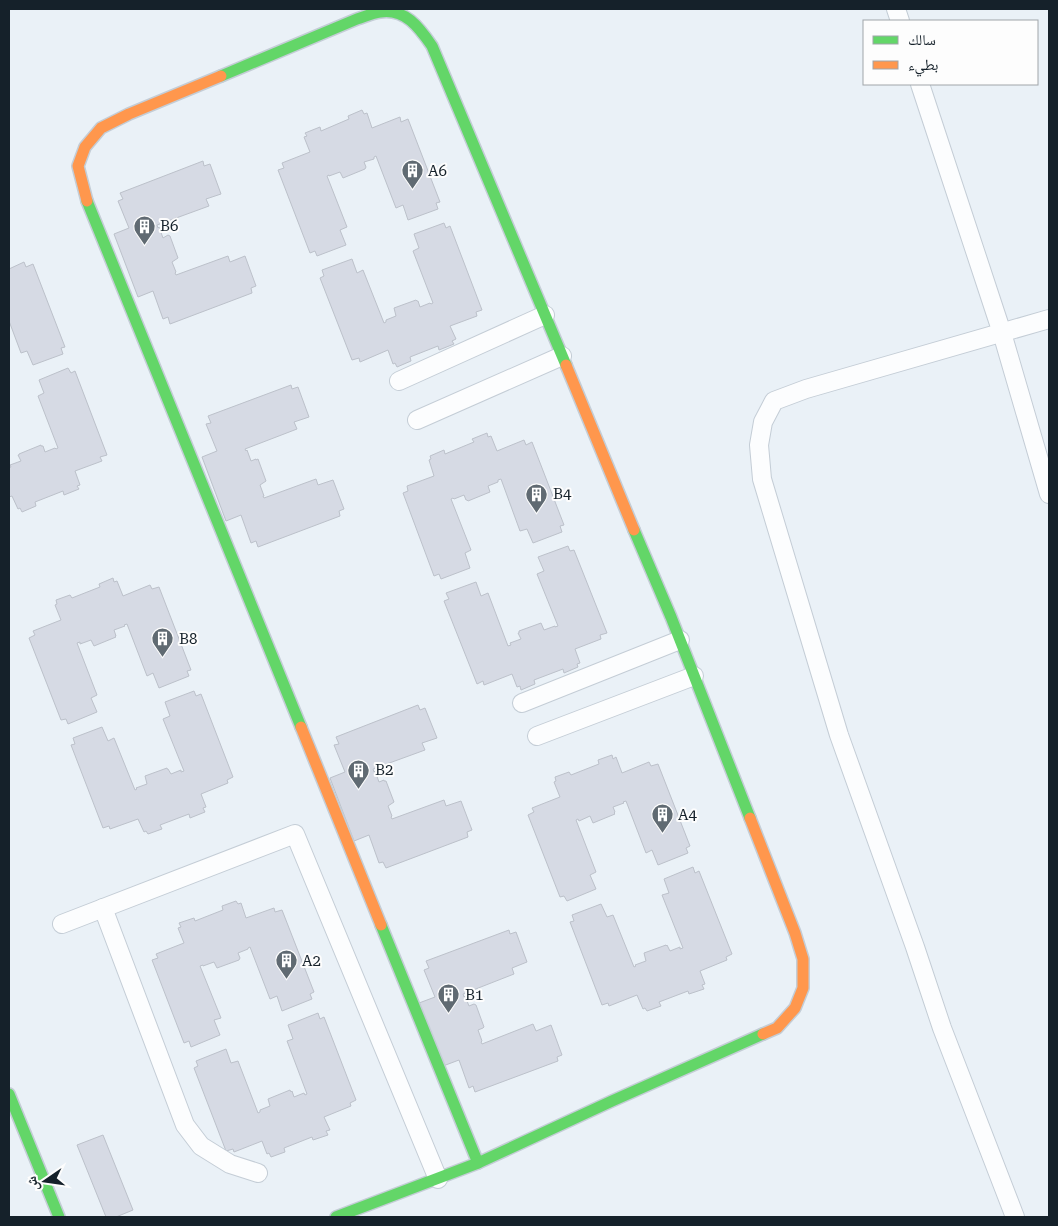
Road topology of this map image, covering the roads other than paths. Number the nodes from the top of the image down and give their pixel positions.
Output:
1 (920, 85) edge
2 (545, 315) junction
3 (1049, 319) edge
4 (1002, 333) junction
5 (562, 356) junction
6 (399, 381) dead end
7 (417, 420) dead end
8 (1049, 494) edge
9 (680, 640) junction
10 (694, 676) junction
11 (522, 703) dead end
12 (537, 736) dead end
13 (103, 908) junction
14 (62, 924) dead end
15 (9, 1094) edge
16 (478, 1163) junction
17 (258, 1173) dead end
18 (438, 1179) junction
19 (59, 1217) edge
20 (336, 1217) edge
21 (1015, 1217) edge

1 - 4 street
2 - 5 street
2 - 6 street
2 - 16 street
3 - 4 street
4 - 8 street
4 - 21 street
5 - 7 street
5 - 9 street
9 - 10 street
9 - 11 street
10 - 12 street
10 - 16 street
13 - 14 street
13 - 17 street
13 - 18 street
15 - 19 street
16 - 18 street
18 - 20 street

